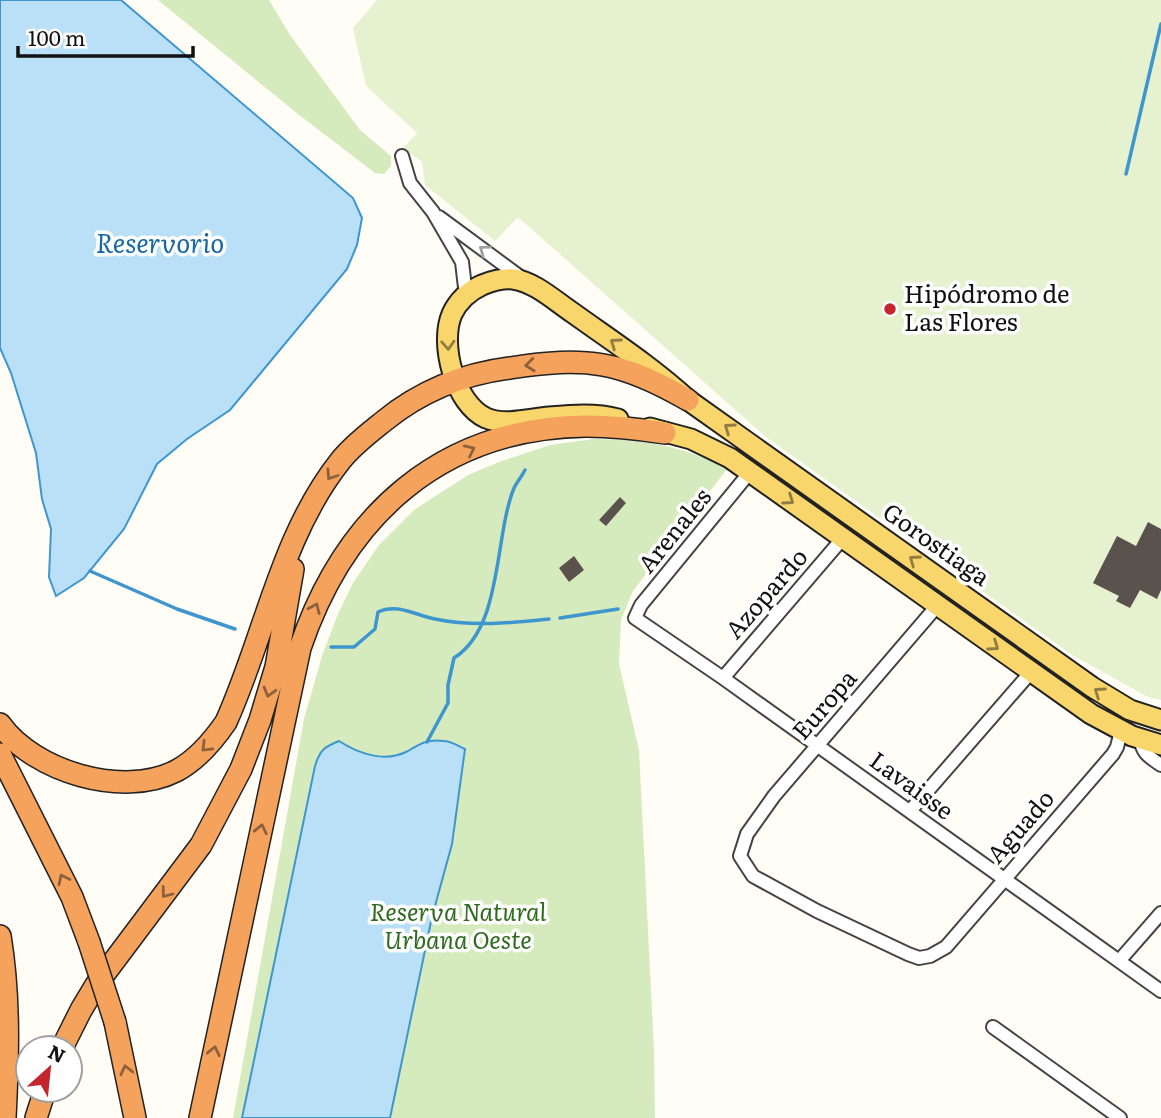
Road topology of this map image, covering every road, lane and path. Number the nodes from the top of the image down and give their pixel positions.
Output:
1 (402, 156) dead end
2 (433, 212) junction
3 (535, 288) junction
4 (466, 296) junction
5 (456, 380) junction
6 (688, 400) junction
7 (666, 433) junction
8 (750, 472) junction
9 (301, 529) junction
10 (843, 538) junction
11 (976, 604) junction
12 (937, 606) junction
13 (635, 618) joint
14 (962, 623) junction
15 (1031, 672) junction
16 (723, 678) junction
17 (1161, 720) edge
18 (0, 724) edge
19 (1121, 731) junction
20 (1141, 739) junction
21 (1161, 745) edge
22 (818, 746) junction
23 (0, 754) edge
24 (1161, 765) edge
25 (911, 811) junction
26 (1003, 879) junction
27 (1161, 913) edge
28 (0, 936) edge
29 (946, 947) joint
30 (1119, 961) junction
31 (1161, 991) edge
32 (993, 1027) dead end
33 (69, 1034) edge
34 (5, 1118) edge
35 (135, 1118) edge
36 (200, 1118) edge
37 (1121, 1118) edge

1 - 2 street
3 -> 2 street
2 - 4 street
3 - 4 main road, Gorostiaga
6 -> 3 main road, Gorostiaga
4 -> 5 main road, Gorostiaga
6 -> 5 highway
5 - 7 main road, Gorostiaga
5 -> 9 highway
11 -> 6 main road, Gorostiaga
7 - 8 main road, Gorostiaga
36 -> 7 highway
8 -> 10 main road, Gorostiaga
8 - 13 street, Arenales
9 -> 18 highway
9 -> 33 highway
10 - 12 main road, Gorostiaga
10 - 16 street, Azopardo
11 - 14 main road
17 -> 11 main road, Gorostiaga
12 - 14 main road, Gorostiaga
12 - 22 street, Europa
13 - 16 street, Lavaisse
14 -> 15 main road, Gorostiaga
15 - 19 main road, Gorostiaga
15 - 25 street
16 - 22 street, Lavaisse
19 - 20 main road, Gorostiaga
19 - 26 street, Aguado
20 - 21 main road, Gorostiaga
20 - 24 street
22 - 25 street, Lavaisse
22 - 29 street, Europa
35 -> 23 highway, bridge
25 - 26 street, Lavaisse
26 - 29 street, Aguado
26 - 30 street, Lavaisse
27 - 30 street
28 - 34 highway
30 - 31 street, Lavaisse
32 - 37 street

